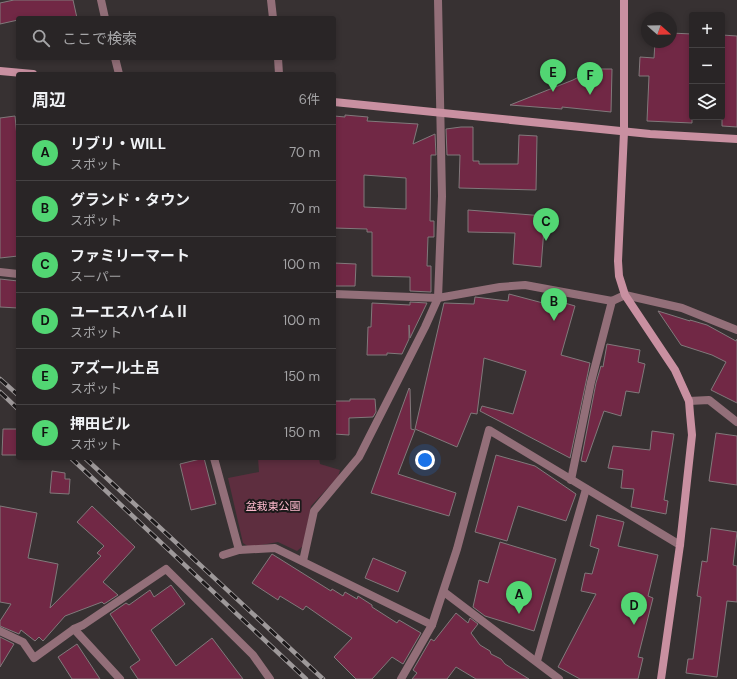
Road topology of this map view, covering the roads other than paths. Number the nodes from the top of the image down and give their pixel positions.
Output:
1 (101, 0) edge
2 (271, 0) edge
3 (438, 0) edge
4 (624, 0) edge
5 (105, 16) edge
6 (273, 16) edge
7 (116, 60) edge
8 (278, 60) edge
9 (0, 71) edge
10 (16, 72) edge
11 (118, 72) edge
12 (279, 72) edge
13 (336, 102) edge
14 (441, 112) junction
15 (624, 132) junction
16 (737, 139) edge
17 (0, 272) edge
18 (16, 274) edge
19 (336, 294) edge
20 (625, 295) junction
21 (438, 298) junction
22 (612, 302) junction
23 (737, 330) edge
24 (689, 401) junction
25 (737, 422) edge
26 (215, 460) edge
27 (571, 480) junction
28 (586, 489) junction
29 (680, 545) junction
30 (239, 550) junction
31 (223, 555) dead end
32 (303, 561) junction
33 (444, 592) junction
34 (432, 625) junction
35 (74, 629) junction
36 (0, 631) edge
37 (537, 662) junction
38 (120, 679) edge
39 (270, 679) edge
40 (401, 679) edge
41 (559, 679) edge
42 (661, 679) edge

1 - 5 street
2 - 6 street
3 - 14 street
4 - 15 street
7 - 11 street
8 - 12 street
9 - 10 street
13 - 14 street
14 - 15 street
14 - 21 street
15 - 16 street
15 - 20 street
17 - 18 street
19 - 21 street
20 - 22 street
20 - 23 street
20 - 24 street
21 - 22 street
21 - 32 street
22 - 27 street
24 - 25 street
24 - 29 street
26 - 30 street
27 - 28 street
27 - 33 street
28 - 29 street
28 - 37 street
29 - 42 street
30 - 31 street
30 - 32 street
32 - 34 street
33 - 34 street
33 - 37 street
34 - 40 street
35 - 36 street
35 - 38 street
35 - 39 street
37 - 41 street

